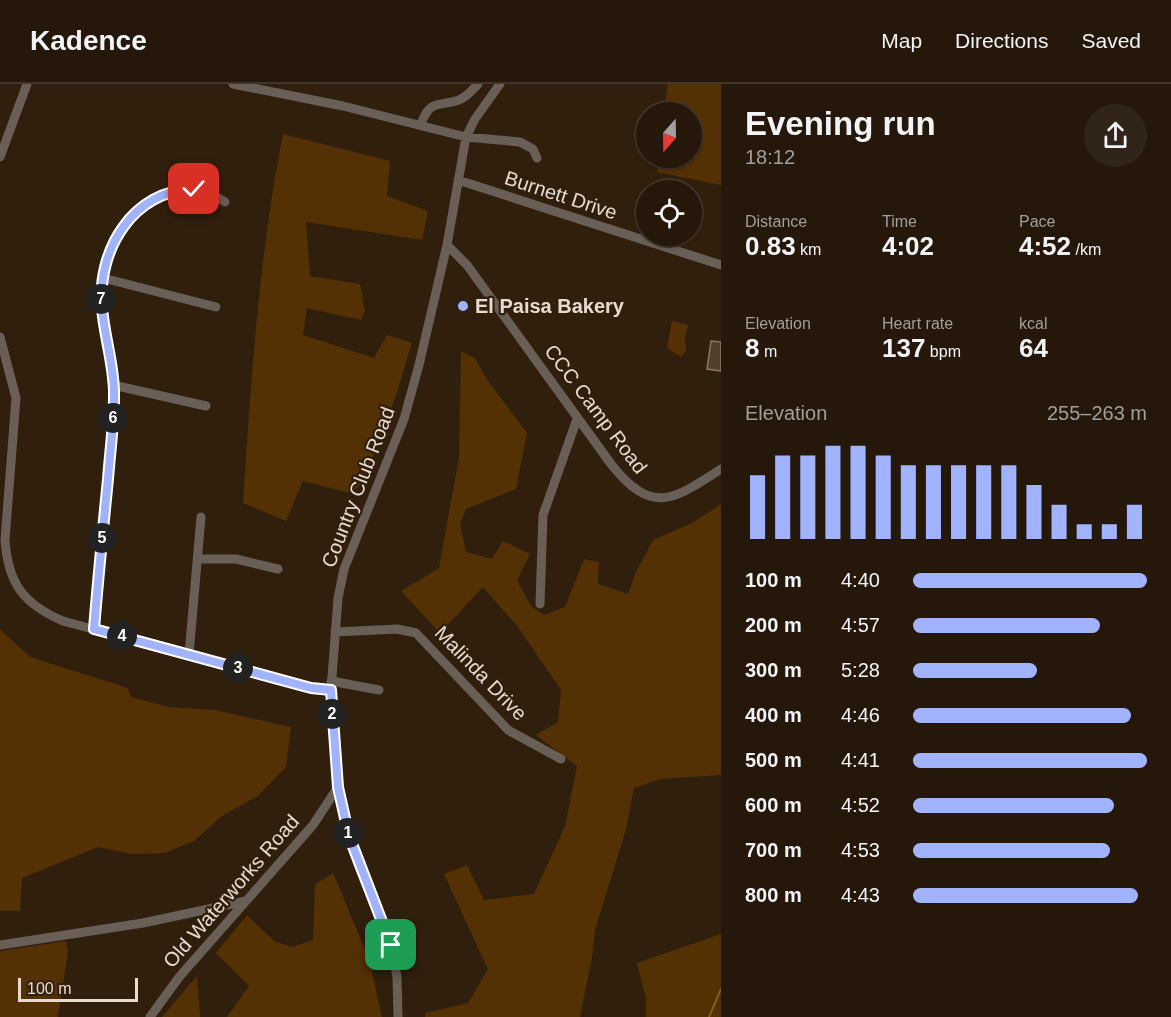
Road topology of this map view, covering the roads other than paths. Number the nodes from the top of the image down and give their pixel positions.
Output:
1 (27, 84) edge
2 (233, 84) edge
3 (478, 84) edge
4 (500, 84) edge
5 (421, 124) junction
6 (466, 137) junction
7 (1, 151) edge
8 (537, 158) dead end
9 (458, 180) junction
10 (225, 202) dead end
11 (447, 245) junction
12 (721, 265) edge
13 (103, 278) junction
14 (216, 307) dead end
15 (0, 337) edge
16 (113, 385) junction
17 (206, 406) dead end
18 (577, 419) junction
19 (721, 469) edge
20 (3, 513) edge
21 (201, 517) dead end
22 (198, 559) junction
23 (278, 569) dead end
24 (540, 604) dead end
25 (94, 629) junction
26 (335, 632) junction
27 (189, 654) junction
28 (331, 686) junction
29 (379, 690) dead end
30 (561, 759) dead end
31 (338, 787) junction
32 (246, 901) junction
33 (0, 945) edge
34 (150, 1017) edge
35 (398, 1017) edge

1 - 7 street
2 - 5 street
3 - 5 street
4 - 6 street, Country Club Road
5 - 6 street
6 - 8 street
6 - 9 street, Country Club Road
9 - 11 street, Country Club Road
9 - 12 street, Burnett Drive
10 - 13 street
11 - 18 street, CCC Camp Road
11 - 26 street, Country Club Road
13 - 14 street
13 - 16 street
15 - 20 street
16 - 17 street
16 - 25 street
18 - 19 street, CCC Camp Road
18 - 24 street
20 - 25 street
21 - 22 street
22 - 23 street
22 - 27 street
25 - 27 street
26 - 28 street, Country Club Road
26 - 30 street, Malinda Drive
27 - 28 street
28 - 29 street
28 - 31 street, Country Club Road
31 - 32 street, Old Waterworks Road
31 - 35 street, Country Club Road
32 - 33 street
32 - 34 street, Old Waterworks Road

